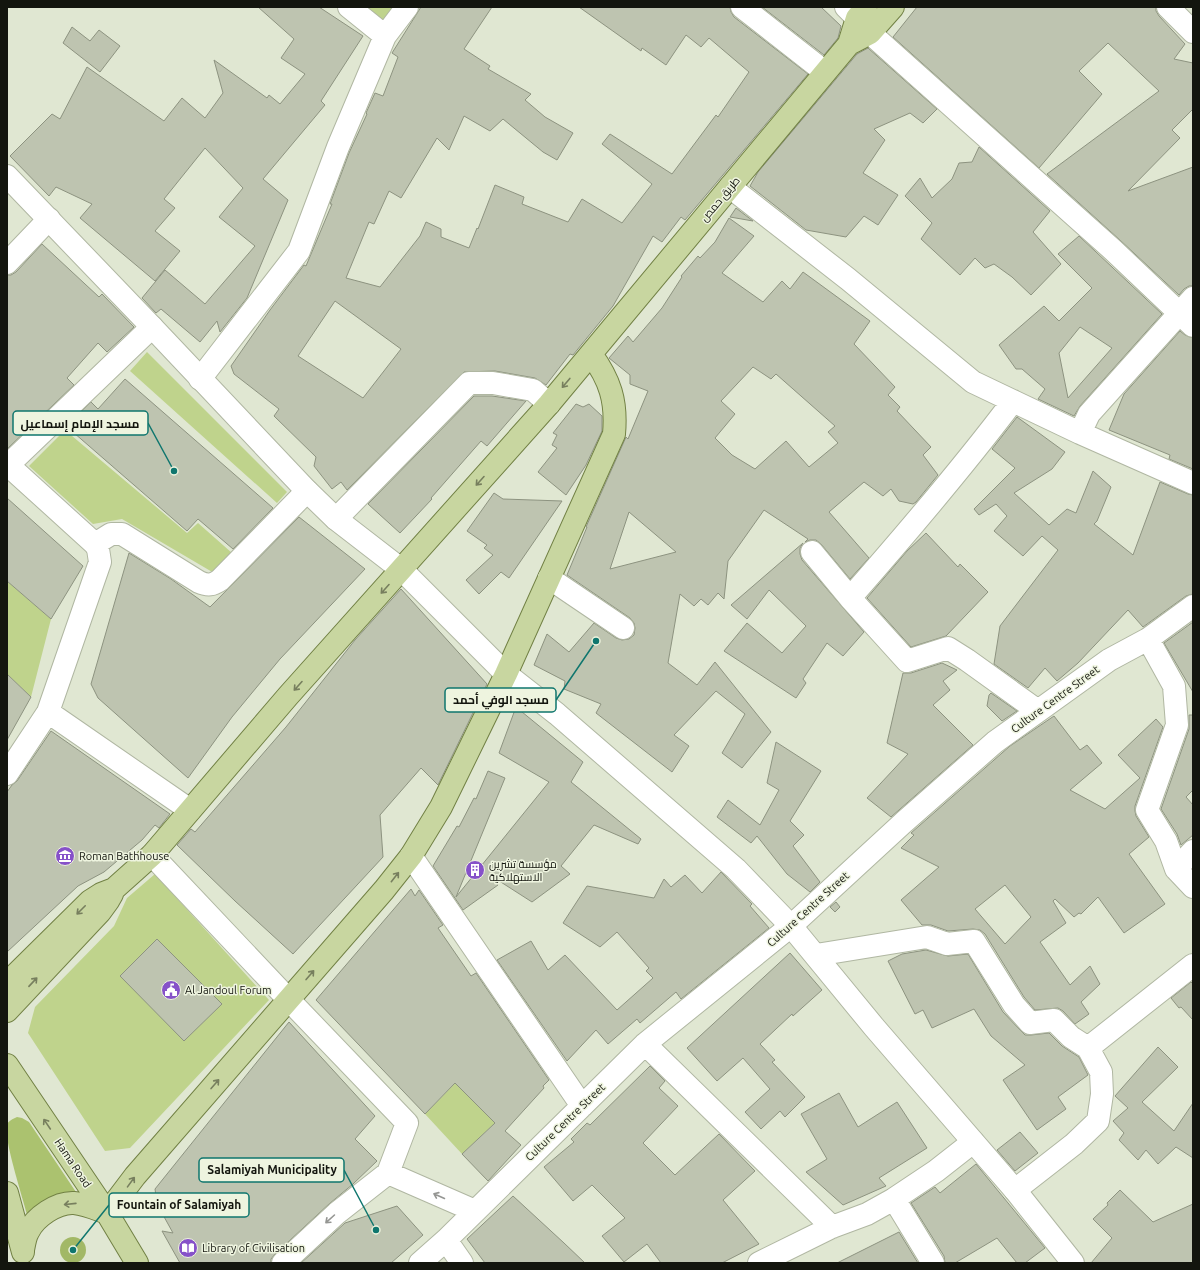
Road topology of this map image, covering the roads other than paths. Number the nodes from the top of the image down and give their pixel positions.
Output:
1 (349, 7) edge
2 (407, 7) edge
3 (742, 7) edge
4 (893, 7) edge
5 (1168, 7) edge
6 (860, 16) edge
7 (1193, 32) edge
8 (385, 36) junction
9 (825, 72) junction
10 (7, 176) edge
11 (730, 187) junction
12 (49, 219) junction
13 (7, 263) edge
14 (1188, 312) edge
15 (152, 327) junction
16 (591, 354) junction
17 (200, 379) junction
18 (1013, 401) junction
19 (549, 404) junction
20 (1080, 433) junction
21 (8, 466) edge
22 (1193, 483) edge
23 (307, 492) junction
24 (336, 519) junction
25 (95, 544) junction
26 (812, 552) dead end
27 (402, 570) junction
28 (549, 578) junction
29 (850, 598) junction
30 (1193, 606) edge
31 (623, 628) dead end
32 (1148, 639) junction
33 (506, 674) junction
34 (1038, 711) junction
35 (48, 712) junction
36 (7, 774) edge
37 (190, 810) junction
38 (1193, 851) edge
39 (152, 855) junction
40 (411, 856) junction
41 (1176, 869) junction
42 (1193, 887) edge
43 (114, 889) junction
44 (791, 926) junction
45 (816, 955) junction
46 (1193, 965) edge
47 (7, 983) edge
48 (288, 1000) junction
49 (7, 1011) edge
50 (645, 1044) junction
51 (1088, 1048) junction
52 (7, 1065) edge
53 (582, 1106) junction
54 (973, 1142) junction
55 (388, 1173) junction
56 (1015, 1190) junction
57 (7, 1193) edge
58 (894, 1199) junction
59 (475, 1211) junction
60 (107, 1213) junction
61 (832, 1227) junction
62 (446, 1240) junction
63 (25, 1257) edge
64 (137, 1263) edge
65 (283, 1263) edge
66 (420, 1263) edge
67 (462, 1263) edge
68 (759, 1263) edge
69 (933, 1263) edge
70 (1073, 1263) edge

1 - 8 street
2 - 8 street
3 - 9 street
4 - 6 main road, طريق حمص
5 - 7 street
6 - 9 main road, طريق حمص
6 - 14 street
8 - 17 street
9 - 11 main road, طريق حمص
10 - 12 street
11 - 16 main road, طريق حمص
11 - 18 street
12 - 13 street
12 - 15 street
14 - 20 street
15 - 17 street
15 - 21 street
16 -> 19 main road, طريق حمص
16 - 28 main road
17 - 23 street
18 - 20 street
18 - 29 street
19 - 24 street
19 -> 27 main road, طريق حمص
20 - 22 street
21 - 25 street
23 - 24 street
23 - 25 street
24 - 27 street
25 - 35 street
26 - 29 street
27 - 33 street
27 -> 37 main road, طريق حمص
28 - 31 street
28 - 33 main road
29 - 34 street
30 - 32 street, Culture Centre Street
32 - 34 street, Culture Centre Street
32 - 41 street
33 - 40 main road
33 - 44 street
34 - 44 street, Culture Centre Street
35 - 36 street
35 - 37 street
37 - 39 main road, طريق حمص
38 - 41 street
39 - 43 main road, طريق حمص
39 - 48 street
48 -> 40 main road
40 - 53 street
41 - 42 street
43 -> 47 main road
49 -> 43 main road
44 - 45 street
44 - 50 street, Culture Centre Street
45 - 51 street
45 - 54 street
46 - 51 street
48 - 55 street
60 -> 48 main road
50 - 53 street, Culture Centre Street
50 - 61 street
51 - 56 street
60 -> 52 main road, Hama Road
53 - 59 street, Culture Centre Street
54 - 56 street
54 - 58 street
59 -> 55 street
55 -> 65 street
56 - 70 street
57 - 63 main road
58 - 61 street
58 - 69 street
59 - 62 street, Culture Centre Street
60 -> 63 main road
60 - 64 main road, Hama Road
61 - 68 street
62 - 66 street, Culture Centre Street
62 - 67 street

